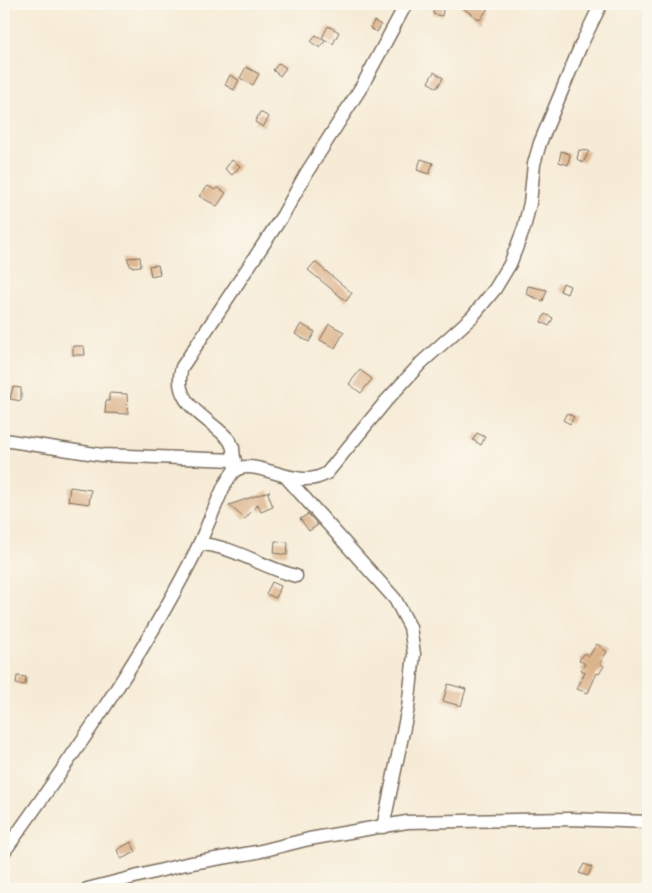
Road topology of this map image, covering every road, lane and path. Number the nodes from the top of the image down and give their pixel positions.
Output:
1 (406, 4) edge
2 (601, 4) edge
3 (4, 440) edge
4 (234, 465) junction
5 (285, 476) junction
6 (200, 544) junction
7 (296, 576) dead end
8 (648, 822) edge
9 (383, 827) junction
10 (4, 852) edge
11 (117, 885) edge
12 (87, 889) edge

1 - 4 street
2 - 5 street
3 - 4 street
4 - 5 street
4 - 6 street
5 - 9 street
6 - 7 street
6 - 10 street
8 - 9 street
9 - 11 street
11 - 12 street

